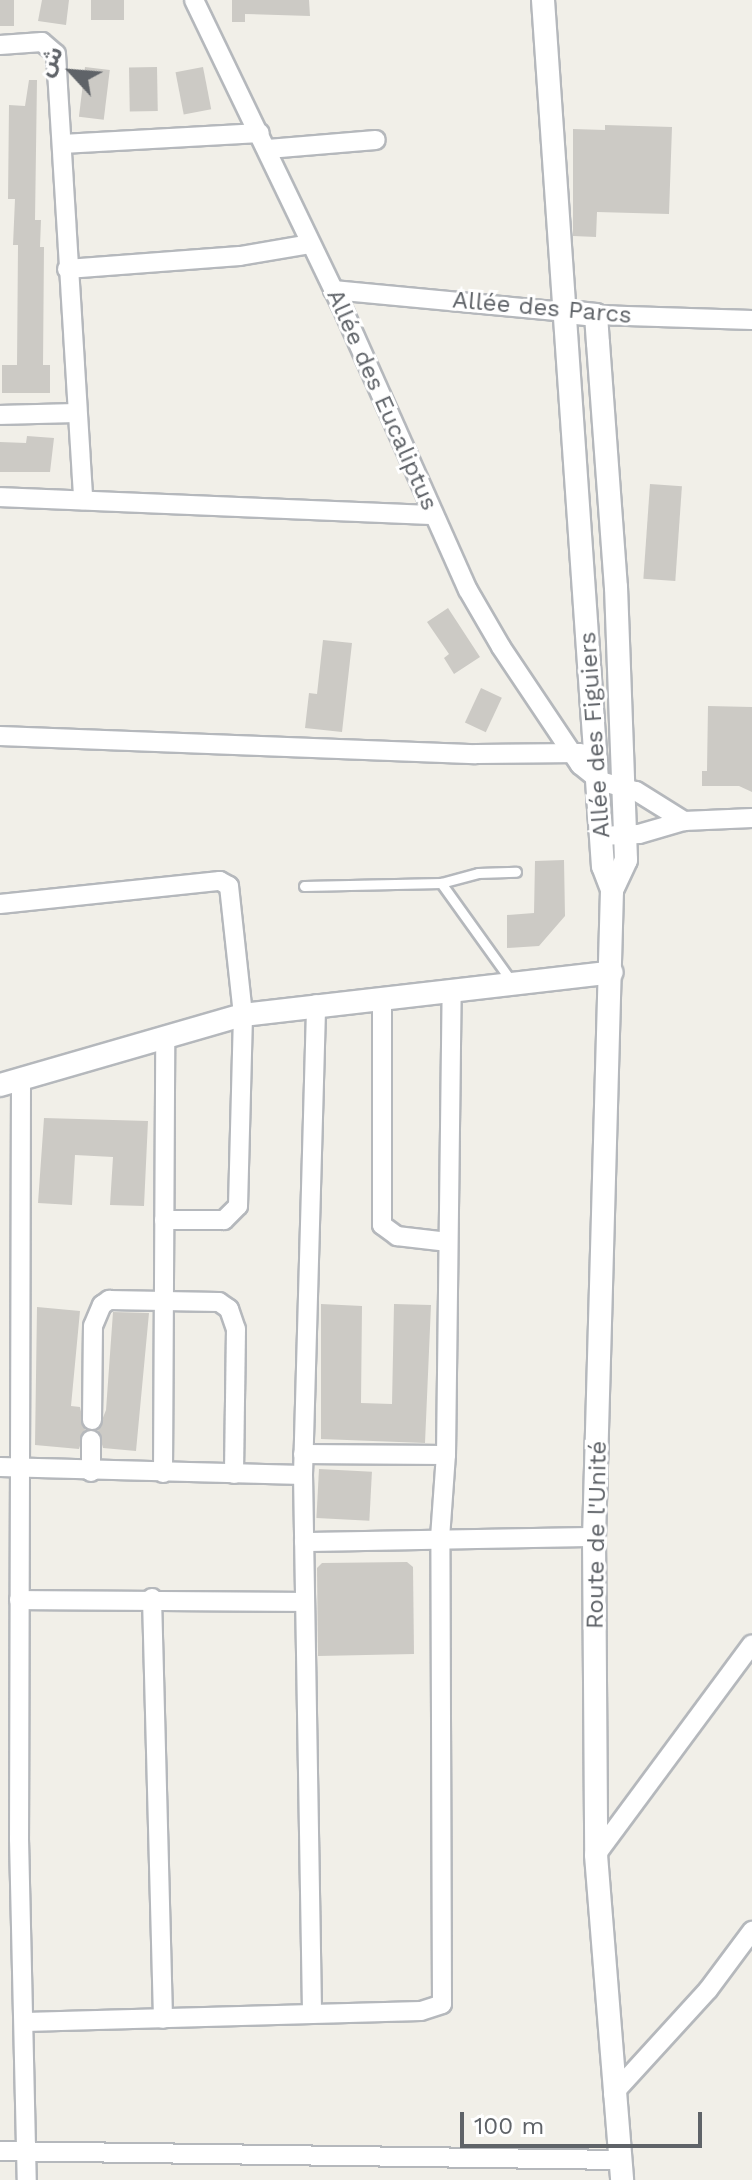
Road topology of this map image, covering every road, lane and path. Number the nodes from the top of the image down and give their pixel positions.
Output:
1 (194, 0) edge
2 (543, 0) edge
3 (0, 45) edge
4 (376, 140) dead end
5 (264, 141) junction
6 (62, 144) junction
7 (311, 244) junction
8 (67, 269) junction
9 (333, 290) junction
10 (567, 312) junction
11 (596, 315) junction
12 (752, 320) edge
13 (77, 413) junction
14 (0, 415) edge
15 (0, 497) edge
16 (83, 500) junction
17 (434, 515) junction
18 (0, 736) edge
19 (571, 753) junction
20 (599, 753) junction
21 (600, 781) junction
22 (622, 786) junction
23 (752, 818) edge
24 (684, 821) junction
25 (625, 835) junction
26 (602, 836) junction
27 (516, 872) dead end
28 (441, 883) junction
29 (304, 886) dead end
30 (612, 890) junction
31 (0, 904) edge
32 (612, 972) junction
33 (514, 984) junction
34 (452, 992) junction
35 (382, 998) junction
36 (316, 1004) junction
37 (243, 1015) junction
38 (165, 1037) junction
39 (10, 1084) edge
40 (164, 1220) junction
41 (448, 1242) junction
42 (20, 1262) junction
43 (0, 1263) edge
44 (164, 1301) junction
45 (92, 1420) dead end
46 (91, 1440) dead end
47 (303, 1454) junction
48 (446, 1455) junction
49 (0, 1467) edge
50 (22, 1471) junction
51 (91, 1472) junction
52 (163, 1473) junction
53 (234, 1474) junction
54 (303, 1475) junction
55 (594, 1537) junction
56 (440, 1538) junction
57 (304, 1542) junction
58 (152, 1598) junction
59 (19, 1600) junction
60 (303, 1602) junction
61 (752, 1644) edge
62 (0, 1757) edge
63 (20, 1757) junction
64 (596, 1855) junction
65 (752, 1931) edge
66 (312, 2011) junction
67 (163, 2019) junction
68 (25, 2022) junction
69 (613, 2094) junction
70 (0, 2151) edge
71 (27, 2152) junction
72 (620, 2170) edge
73 (27, 2180) edge

1 - 5 street, Allée des Eucaliptus
2 - 10 street, Allée des Figuiers
3 - 6 street
4 - 5 street
5 - 6 street
5 - 7 street, Allée des Eucaliptus
6 - 8 street
7 - 8 street
7 - 9 street, Allée des Eucaliptus
8 - 13 street
9 - 10 street, Allée des Parcs
9 - 17 street, Allée des Eucaliptus
10 - 11 street, Allée des Parcs
10 - 20 street, Allée des Figuiers
11 - 12 street, Allée des Parcs
11 - 22 street, Allée des Figuiers
13 - 14 street
13 - 16 street
15 - 16 street
16 - 17 street
17 - 19 street, Allée des Eucaliptus
18 - 19 street
19 - 20 street
19 - 21 street, Allée des Eucaliptus
20 - 21 street, Allée des Figuiers
21 - 22 street
21 - 26 street, Allée des Figuiers
22 - 24 street
22 - 25 street, Allée des Figuiers
23 - 24 street
24 - 25 street
25 - 26 street
25 - 30 street, Allée des Figuiers
26 - 30 street, Allée des Figuiers
27 - 28 lane
28 - 29 lane
28 - 33 lane
30 - 32 street, Route de l'Unité
31 - 37 street
32 - 33 street
32 - 55 street, Route de l'Unité
33 - 34 street
34 - 35 street
34 - 41 street
35 - 36 street
35 - 41 street
36 - 37 street
36 - 47 street
37 - 38 street
37 - 40 street
38 - 39 street
38 - 40 street
39 - 42 street
40 - 44 street
41 - 48 street
42 - 43 street
42 - 50 street
44 - 45 street
44 - 52 street
44 - 53 street
46 - 51 street
47 - 48 street
47 - 54 street
48 - 56 street
49 - 50 street
50 - 51 street
50 - 59 street
51 - 52 street
52 - 53 street
53 - 54 street
54 - 57 street
55 - 56 street
55 - 64 street, Route de l'Unité
56 - 57 street
56 - 66 street
57 - 60 street
58 - 59 street
58 - 60 street
58 - 67 street
59 - 63 street
60 - 66 street
61 - 64 street
62 - 63 street
63 - 68 street
64 - 69 street, Route de l'Unité
65 - 69 street
66 - 67 street
67 - 68 street
68 - 71 street
69 - 72 street, Route de l'Unité
70 - 71 street
71 - 72 street
71 - 73 street

